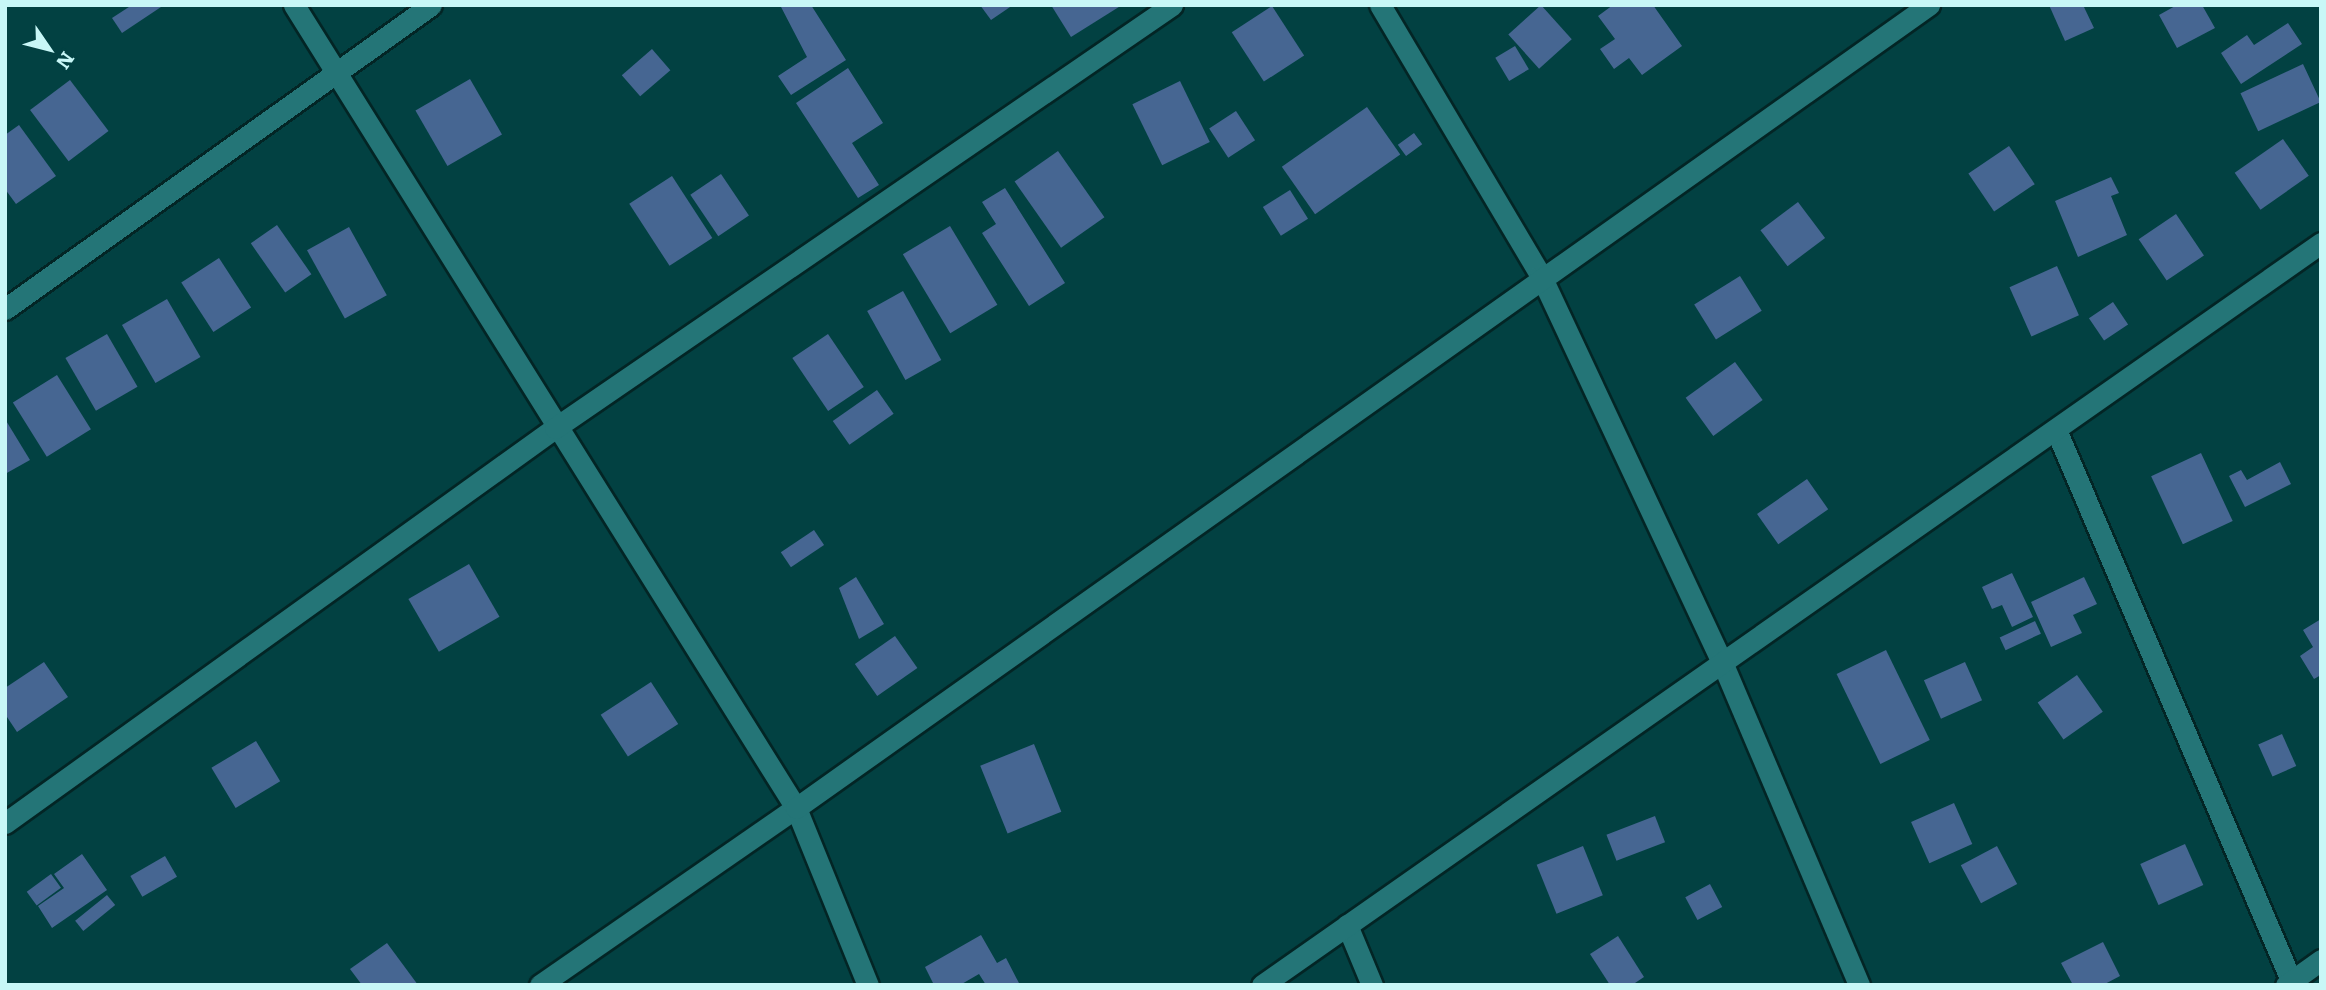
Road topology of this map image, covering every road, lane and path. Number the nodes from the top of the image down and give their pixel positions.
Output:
1 (294, 5) edge
2 (431, 5) edge
3 (1172, 5) edge
4 (1380, 5) edge
5 (1929, 5) edge
6 (335, 69) junction
7 (2321, 243) edge
8 (1541, 276) junction
9 (5, 309) edge
10 (555, 428) junction
11 (2057, 432) junction
12 (1722, 662) junction
13 (796, 808) junction
14 (5, 823) edge
15 (1347, 925) junction
16 (2321, 960) edge
17 (2290, 983) edge
18 (540, 985) edge
19 (868, 985) edge
20 (1262, 985) edge
21 (1372, 985) edge
22 (1859, 985) edge

1 - 6 street
2 - 6 street
3 - 10 street
4 - 8 street
5 - 8 street
6 - 9 street
6 - 10 street
7 - 11 street
8 - 12 street
8 - 13 street
10 - 13 street
10 - 14 street
11 - 12 street
11 - 17 street
12 - 15 street
12 - 22 street
13 - 18 street
13 - 19 street
15 - 20 street
15 - 21 street
16 - 17 street

